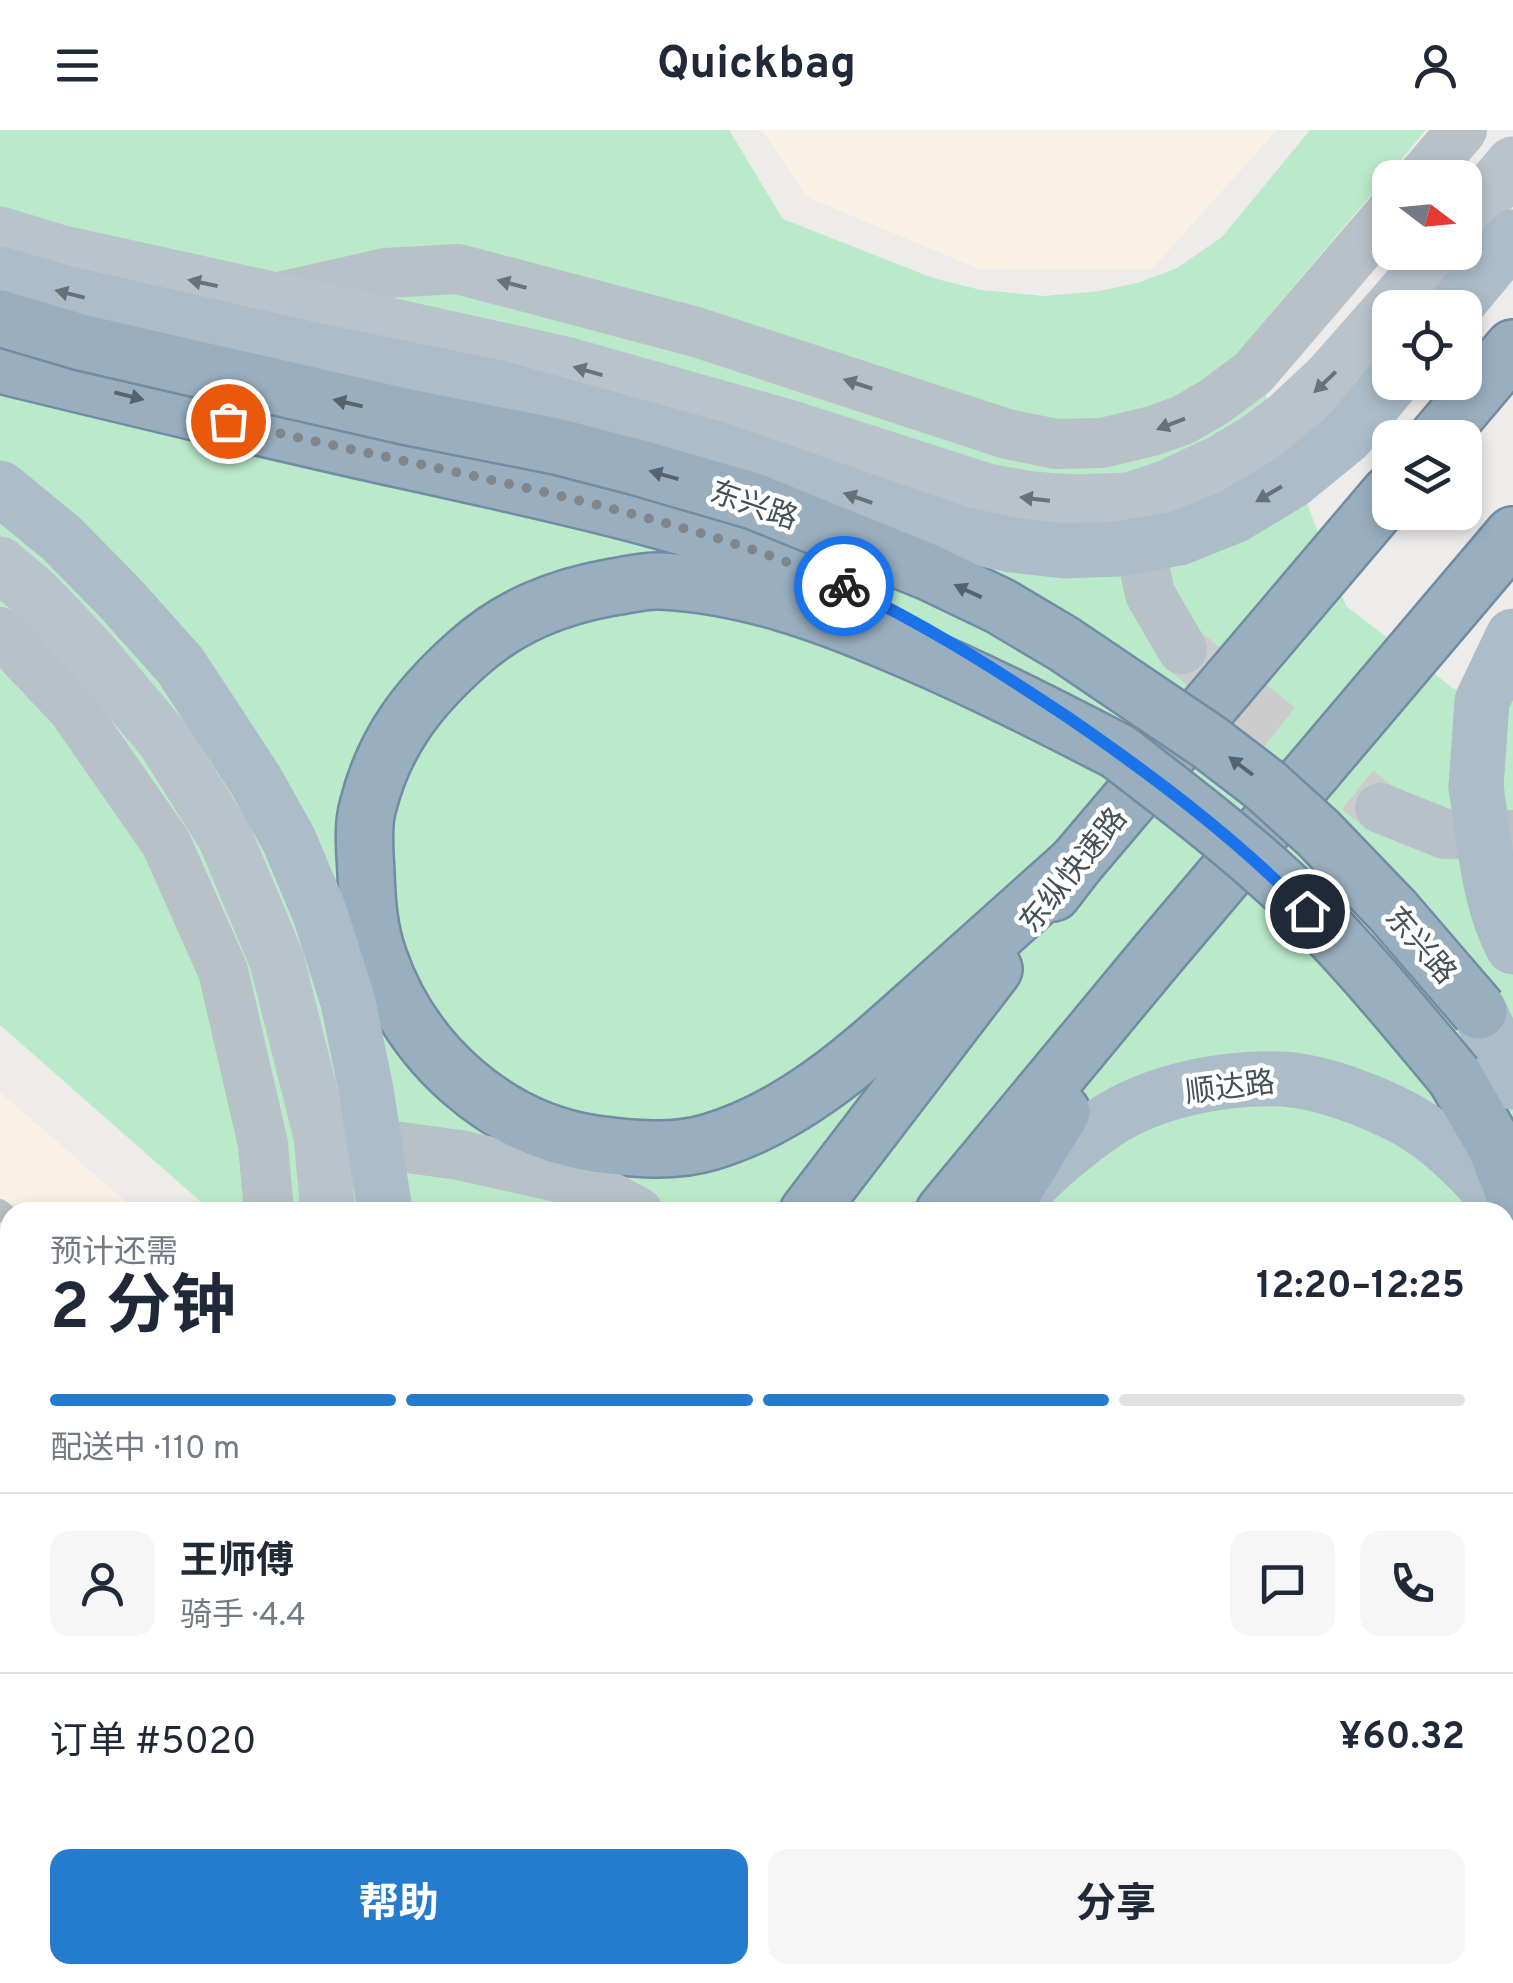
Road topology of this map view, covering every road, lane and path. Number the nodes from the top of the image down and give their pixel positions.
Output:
1 (1462, 130) edge
2 (1436, 160) edge
3 (1513, 164) edge
4 (1482, 201) edge
5 (0, 234) edge
6 (1372, 234) edge
7 (1513, 237) edge
8 (1423, 270) edge
9 (0, 274) edge
10 (1407, 290) edge
11 (1469, 290) edge
12 (275, 298) junction
13 (0, 318) edge
14 (1372, 330) edge
15 (1513, 348) edge
16 (0, 364) edge
17 (1377, 400) edge
18 (1452, 420) edge
19 (0, 488) edge
20 (1130, 500) junction
21 (1372, 514) edge
22 (1513, 535) edge
23 (0, 564) edge
24 (0, 632) edge
25 (1513, 636) edge
26 (1182, 649) tunnel mouth
27 (1118, 752) junction
28 (1380, 808) tunnel mouth
29 (1513, 835) edge
30 (1076, 863) junction
31 (1513, 947) edge
32 (1157, 955) junction
33 (1479, 1012) junction
34 (1513, 1058) edge
35 (1513, 1082) edge
36 (322, 1136) junction
37 (1513, 1192) edge
38 (268, 1202) edge
39 (327, 1202) edge
40 (383, 1202) edge
41 (619, 1202) edge
42 (816, 1202) edge
43 (952, 1202) edge
44 (1008, 1202) edge
45 (1012, 1202) edge
46 (1500, 1202) edge

1 - 2 street
3 - 4 main road
12 -> 5 main road
6 -> 12 street
7 - 11 main road
8 - 10 main road
17 -> 9 main road, bridge
20 -> 12 main road
33 -> 13 highway, 东兴路, bridge
14 -> 20 main road
15 - 18 highway
16 -> 27 highway, 东兴路
19 - 40 main road, bridge
20 - 26 street
21 - 30 highway, 东纵快速路
22 - 32 highway
23 - 36 main road
24 - 38 street
25 - 31 main road, bridge
27 - 30 highway
27 - 37 highway, 东兴路, bridge
28 - 29 street
30 - 42 highway, 东纵快速路
32 - 43 highway
32 - 44 highway
33 - 34 main road
33 - 35 main road
36 - 39 main road
36 - 41 street
45 - 46 main road, 顺达路

